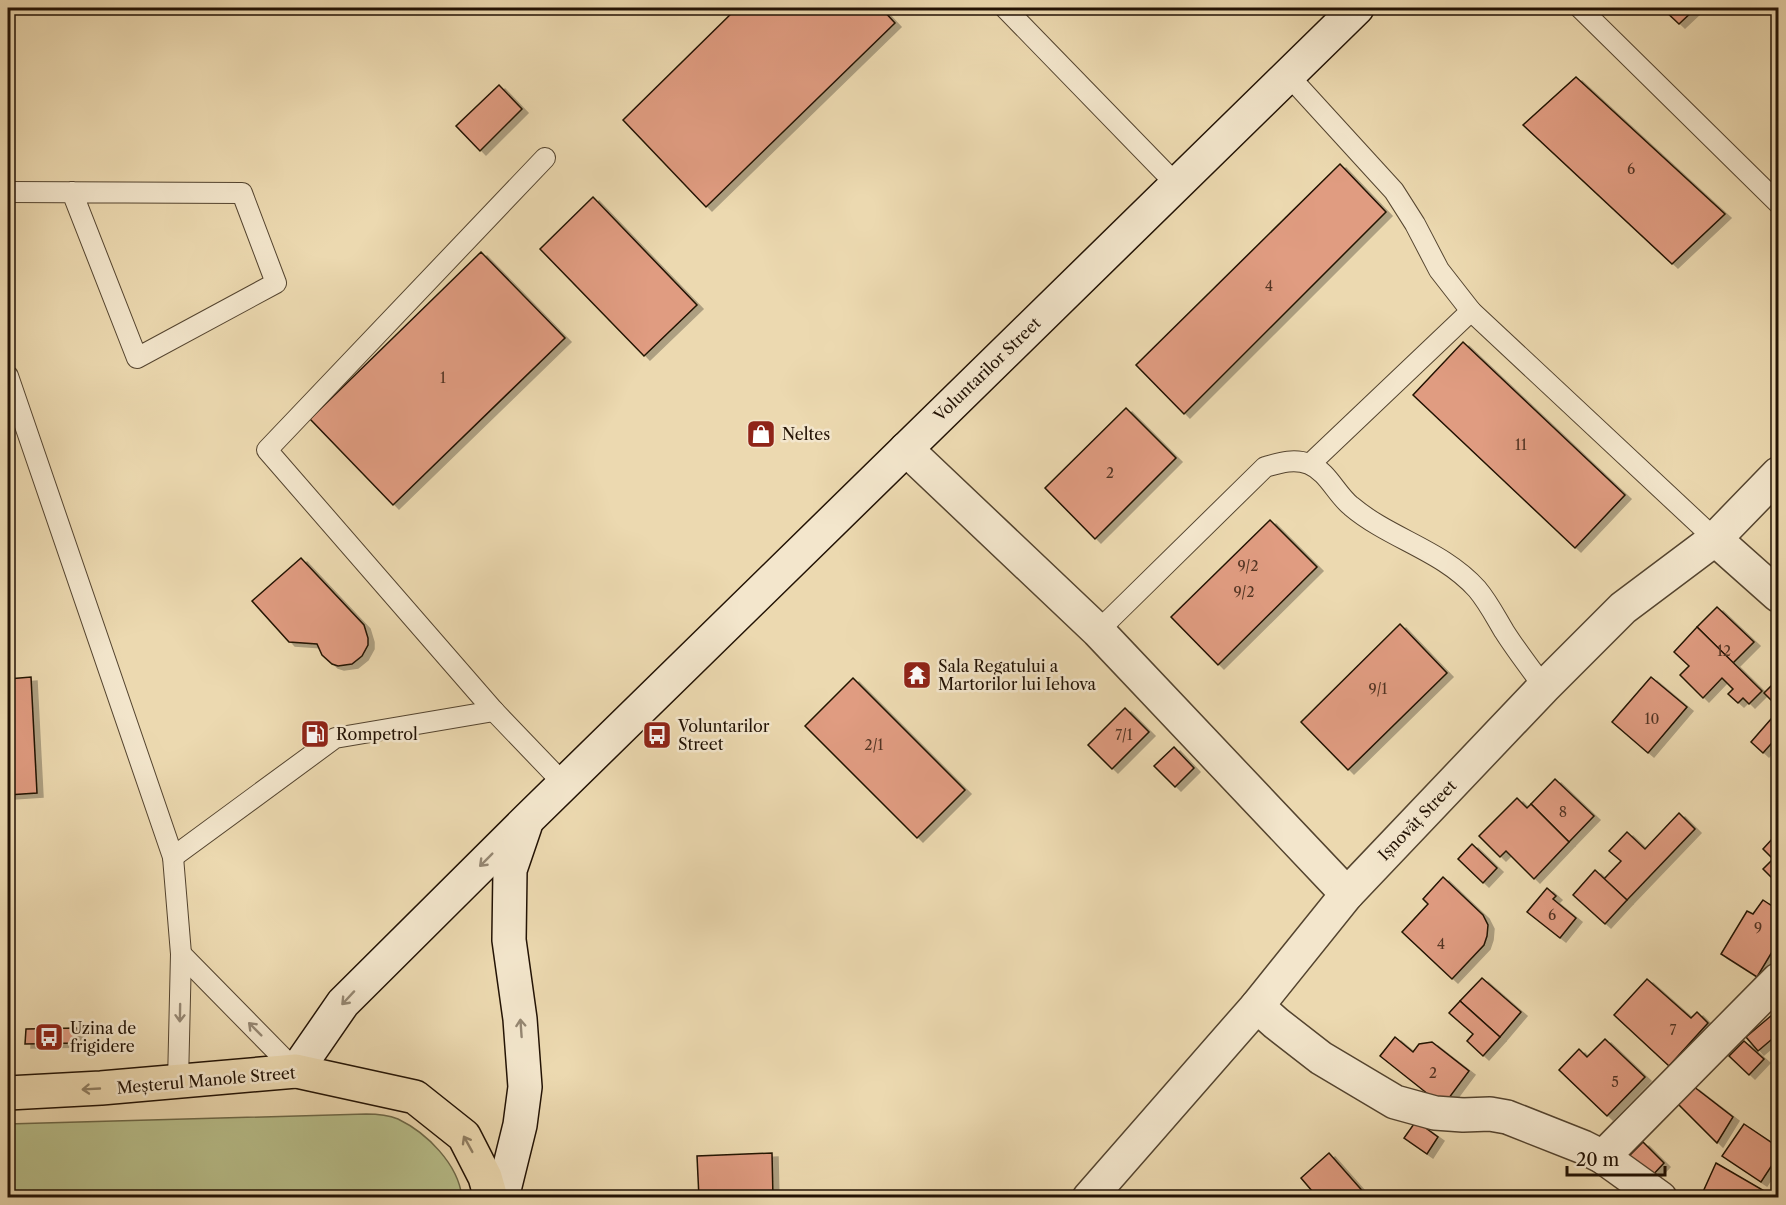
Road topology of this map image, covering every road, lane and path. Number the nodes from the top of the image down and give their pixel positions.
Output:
1 (1005, 8) edge
2 (1357, 8) edge
3 (1580, 8) edge
4 (1288, 75) junction
5 (545, 158) dead end
6 (1176, 184) junction
7 (8, 192) edge
8 (72, 192) junction
9 (1779, 203) edge
10 (1471, 311) junction
11 (8, 376) edge
12 (906, 449) junction
13 (1310, 465) junction
14 (1779, 474) edge
15 (1716, 539) junction
16 (1779, 595) edge
17 (1098, 631) junction
18 (1544, 687) junction
19 (494, 711) junction
20 (564, 784) junction
21 (528, 819) junction
22 (172, 857) junction
23 (1347, 894) junction
24 (181, 954) junction
25 (1779, 980) edge
26 (1257, 1006) junction
27 (296, 1071) junction
28 (178, 1082) junction
29 (8, 1093) edge
30 (1603, 1157) junction
31 (491, 1197) edge
32 (502, 1197) edge
33 (1089, 1197) edge
34 (1660, 1197) edge

1 - 6 lane
2 - 4 street, Voluntarilor Street
3 - 9 lane
4 - 6 street, Voluntarilor Street
4 - 10 lane
5 - 19 lane
6 - 12 street, Voluntarilor Street
7 - 8 lane
8 - 8 lane
10 - 13 lane
10 - 15 lane
11 - 22 lane
12 - 17 street
12 - 20 street, Voluntarilor Street
13 - 17 lane
13 - 18 lane
14 - 15 street, Ișnovăț Street
15 - 16 street
15 - 18 street, Ișnovăț Street
17 - 23 street
18 - 23 street, Ișnovăț Street
19 - 20 lane
19 - 22 lane
20 - 21 street, Voluntarilor Street
21 -> 27 street, Voluntarilor Street
32 -> 21 street
22 - 24 lane
23 - 26 street, Ișnovăț Street
27 -> 24 lane
24 -> 28 lane
25 - 30 street
26 - 30 street
26 - 33 street, Ișnovăț Street
27 - 28 main road, Meșterul Manole Street
31 -> 27 main road, Meșterul Manole Street
28 -> 29 main road, Meșterul Manole Street
30 - 34 street

